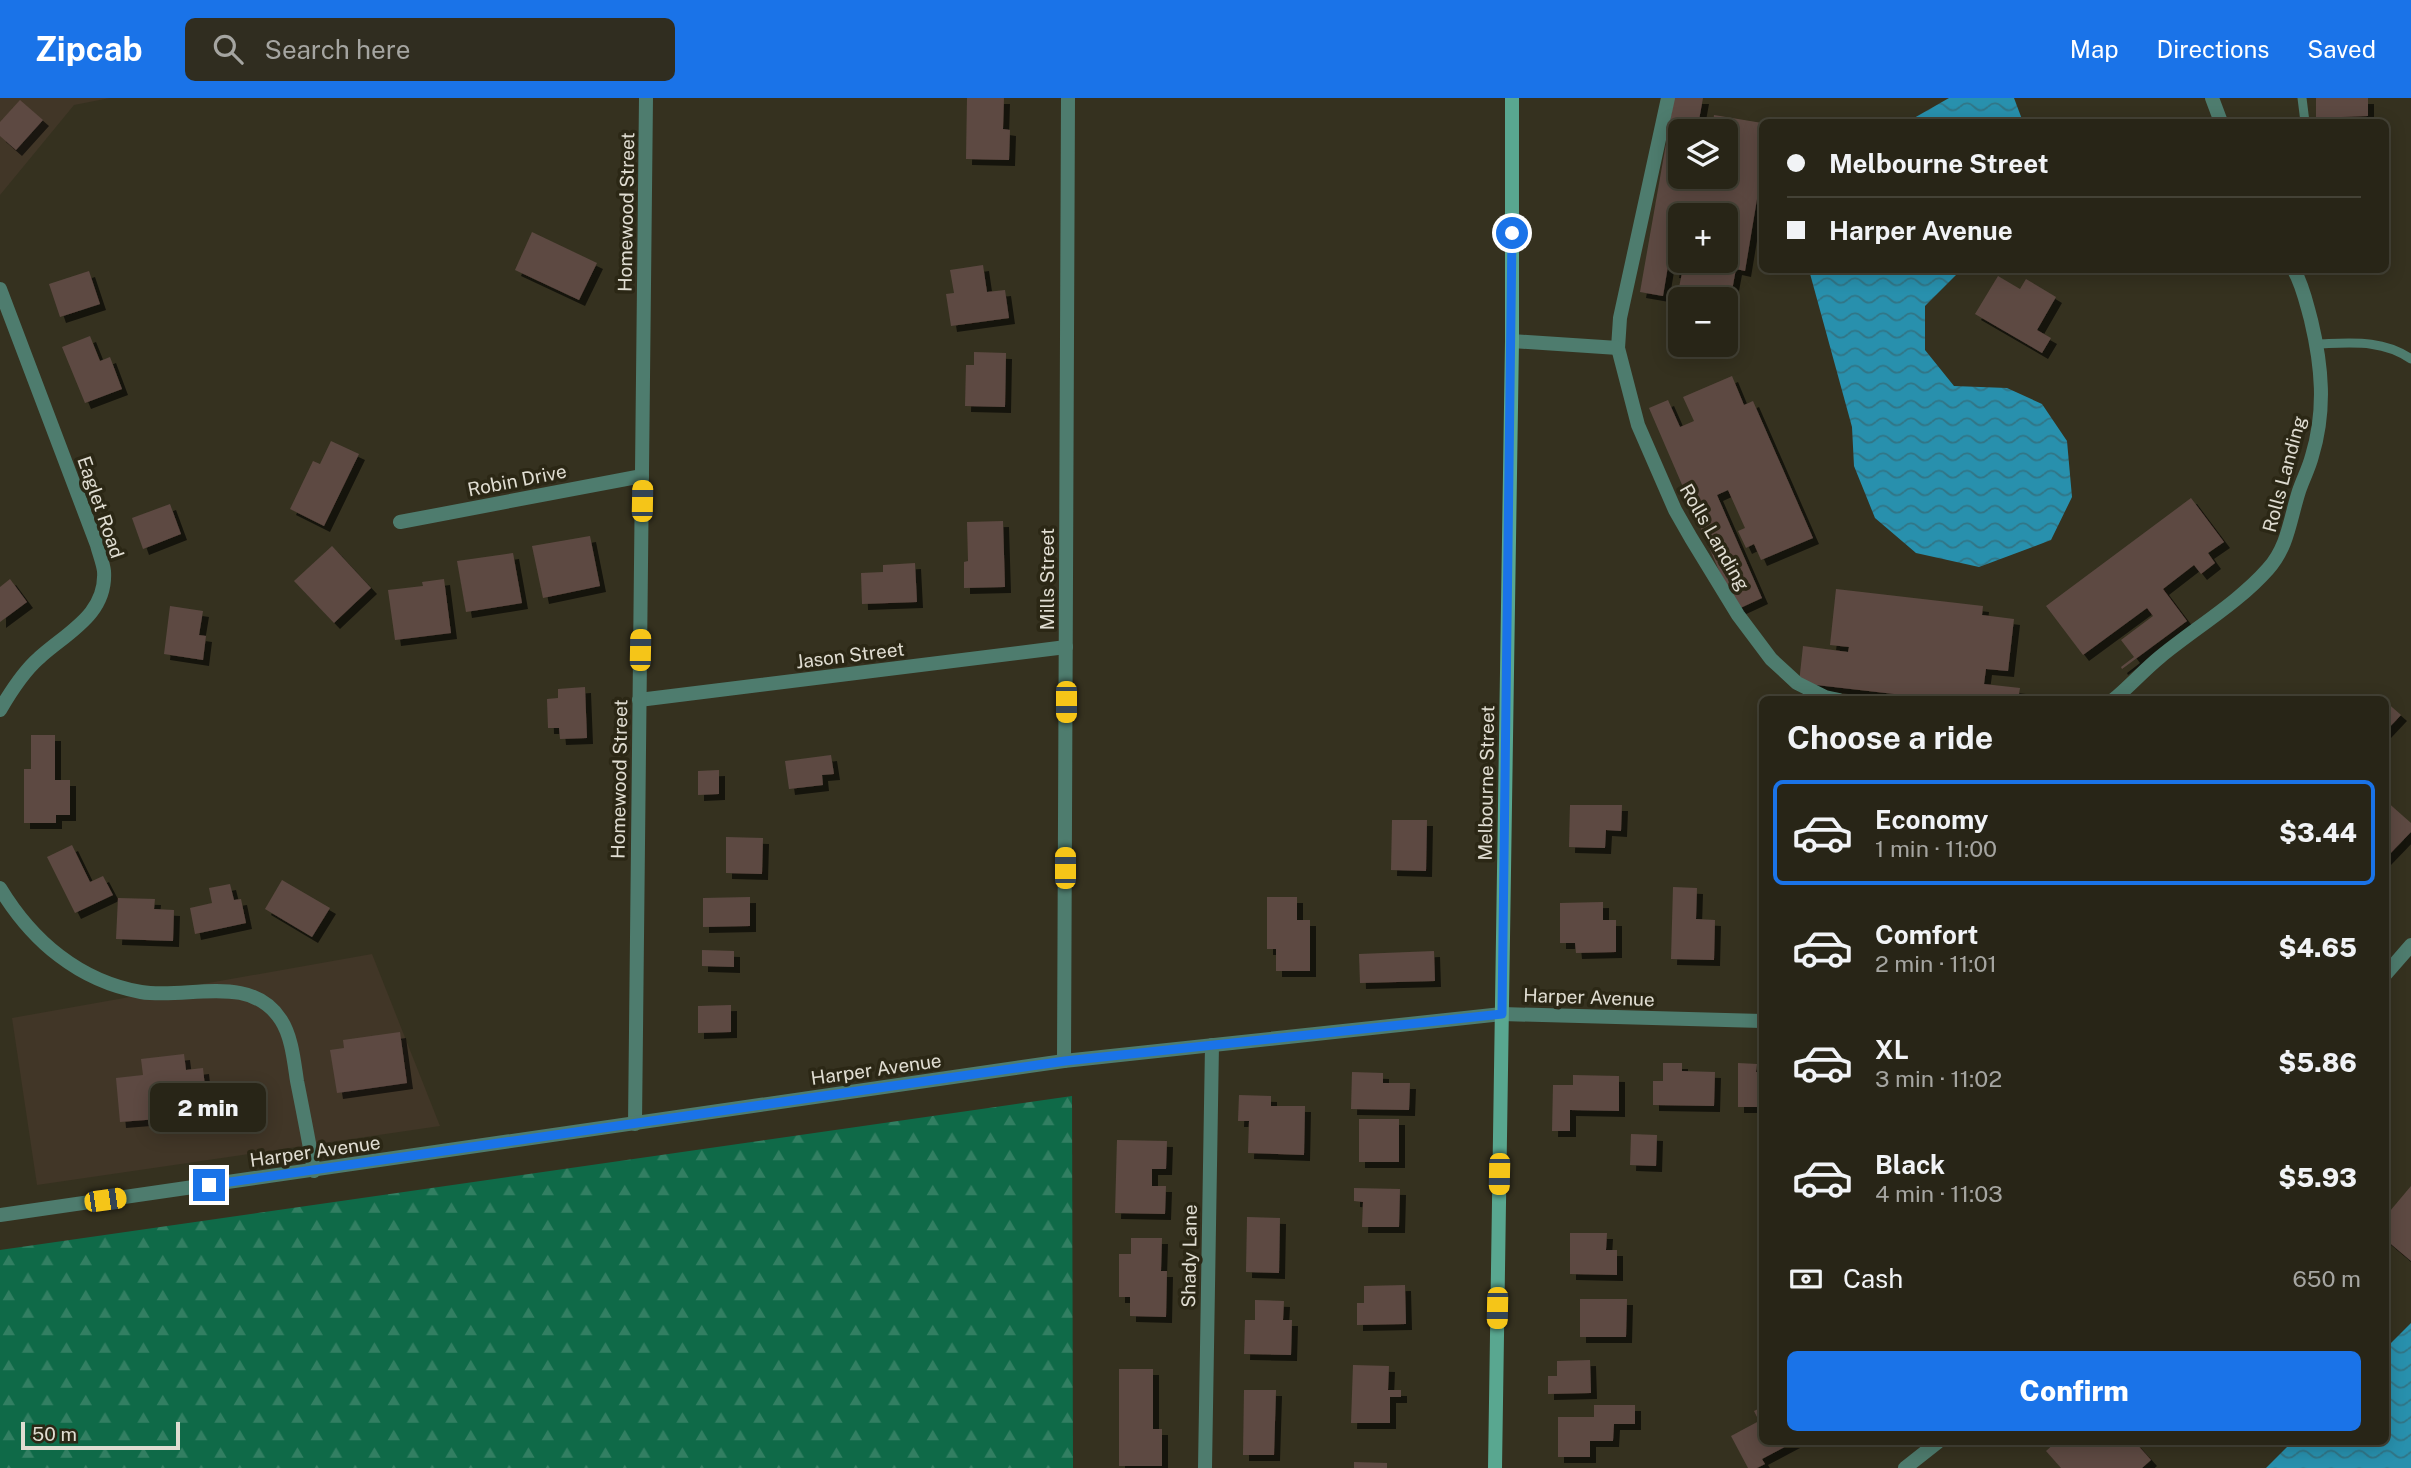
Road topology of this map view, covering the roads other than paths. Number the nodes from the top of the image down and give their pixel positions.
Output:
1 (646, 98) edge
2 (1068, 98) edge
3 (1512, 98) edge
4 (1668, 98) edge
5 (2212, 98) edge
6 (2302, 98) edge
7 (2220, 119) edge
8 (2305, 119) edge
9 (2296, 273) edge
10 (0, 289) edge
11 (1512, 341) junction
12 (2317, 344) junction
13 (1618, 348) junction
14 (2411, 359) edge
15 (642, 476) junction
16 (400, 522) dead end
17 (1066, 647) junction
18 (1823, 696) edge
19 (2118, 696) edge
20 (639, 700) junction
21 (0, 710) edge
22 (0, 888) edge
23 (2411, 945) edge
24 (2389, 970) edge
25 (1502, 1014) junction
26 (1759, 1021) edge
27 (1212, 1045) junction
28 (1065, 1061) junction
29 (635, 1124) junction
30 (314, 1171) junction
31 (0, 1215) edge
32 (1934, 1445) edge
33 (1205, 1468) edge
34 (1495, 1468) edge
35 (1905, 1468) edge

1 - 15 street, Homewood Street
2 - 17 street, Mills Street
3 - 11 street, Melbourne Street
4 - 13 street, Rolls Landing
5 - 7 street
6 - 8 lane
9 - 12 street, Rolls Landing
10 - 21 street, Eaglet Road
11 - 13 street
11 - 25 street, Melbourne Street
12 - 14 lane
12 - 19 street, Rolls Landing
13 - 18 street, Rolls Landing
15 - 16 street, Robin Drive
15 - 20 street, Homewood Street
17 - 20 street, Jason Street
17 - 28 street, Mills Street
20 - 29 street, Homewood Street
22 - 30 street
23 - 24 street
25 - 26 street, Harper Avenue
25 - 27 street, Harper Avenue
25 - 34 street, Melbourne Street
27 - 28 street, Harper Avenue
27 - 33 street, Shady Lane
28 - 29 street, Harper Avenue
29 - 30 street, Harper Avenue
30 - 31 street, Harper Avenue
32 - 35 street

